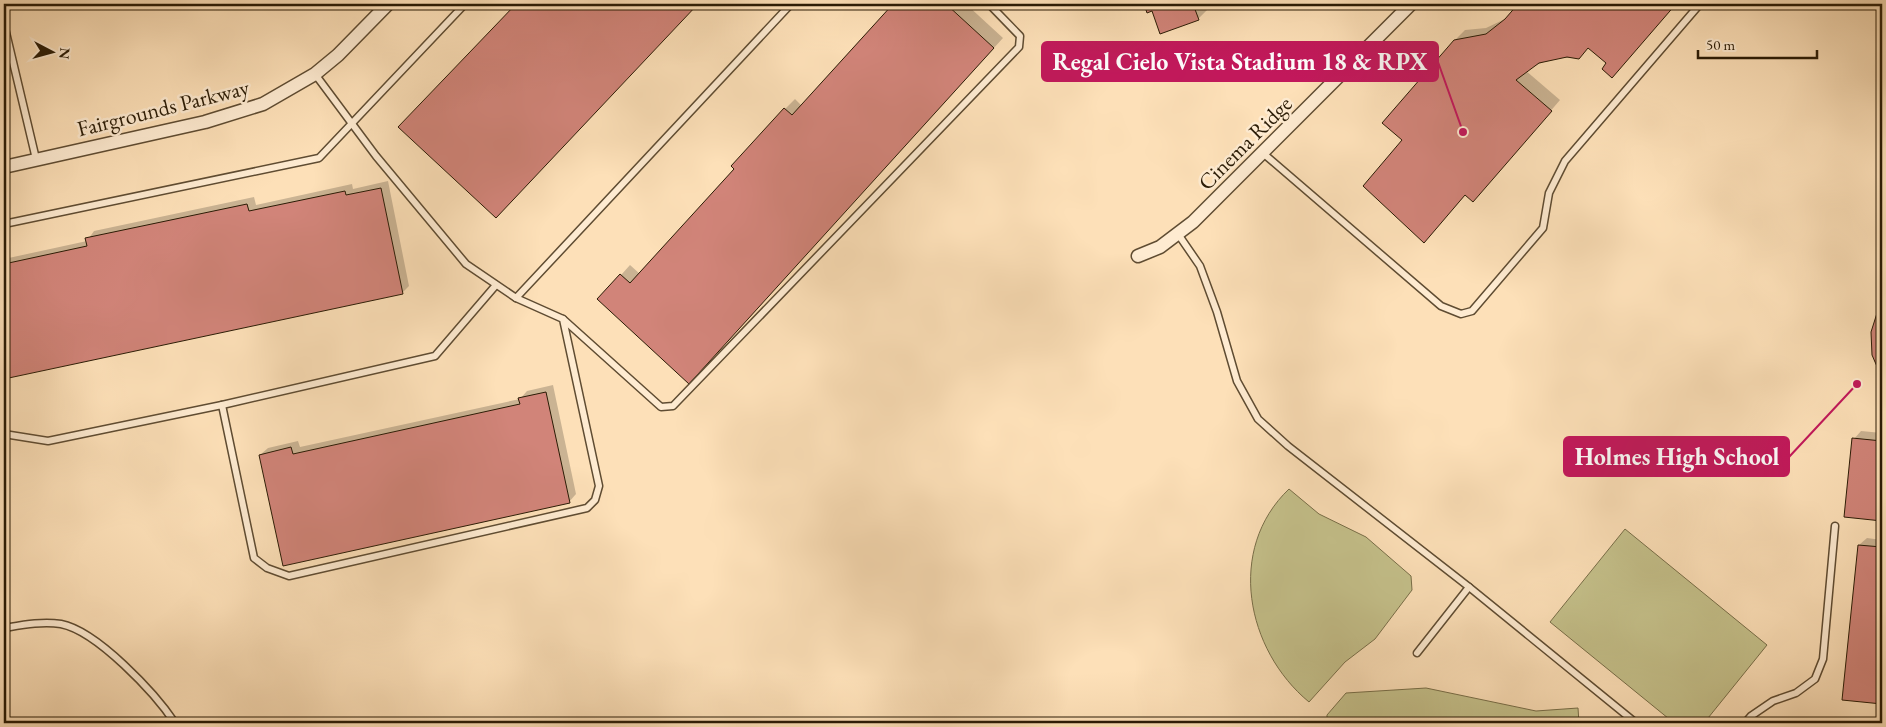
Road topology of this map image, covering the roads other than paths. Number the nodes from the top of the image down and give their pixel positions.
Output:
1 (388, 4) edge
2 (465, 4) edge
3 (791, 4) edge
4 (989, 4) edge
5 (1412, 4) edge
6 (1700, 4) edge
7 (4, 24) edge
8 (315, 74) junction
9 (351, 122) junction
10 (1264, 154) junction
11 (36, 159) junction
12 (4, 167) edge
13 (4, 224) edge
14 (1178, 234) junction
15 (1138, 256) dead end
16 (496, 285) junction
17 (516, 298) junction
18 (563, 319) junction
19 (222, 405) junction
20 (4, 434) edge
21 (1835, 526) dead end
22 (1469, 587) junction
23 (4, 628) edge
24 (1417, 653) dead end
25 (175, 723) edge
26 (1636, 723) edge
27 (1745, 723) edge

1 - 8 street, Fairgrounds Parkway
2 - 9 lane
3 - 17 lane
4 - 18 lane
5 - 10 street, Cinema Ridge
6 - 10 lane
7 - 11 lane
8 - 9 lane
8 - 11 street, Fairgrounds Parkway
9 - 13 lane
9 - 16 lane
10 - 14 street, Cinema Ridge
11 - 12 street, Fairgrounds Parkway
14 - 15 street, Cinema Ridge
14 - 22 lane
16 - 17 lane
16 - 19 lane
17 - 18 lane
18 - 19 lane
19 - 20 lane
21 - 27 lane
22 - 24 lane
22 - 26 lane
23 - 25 lane

